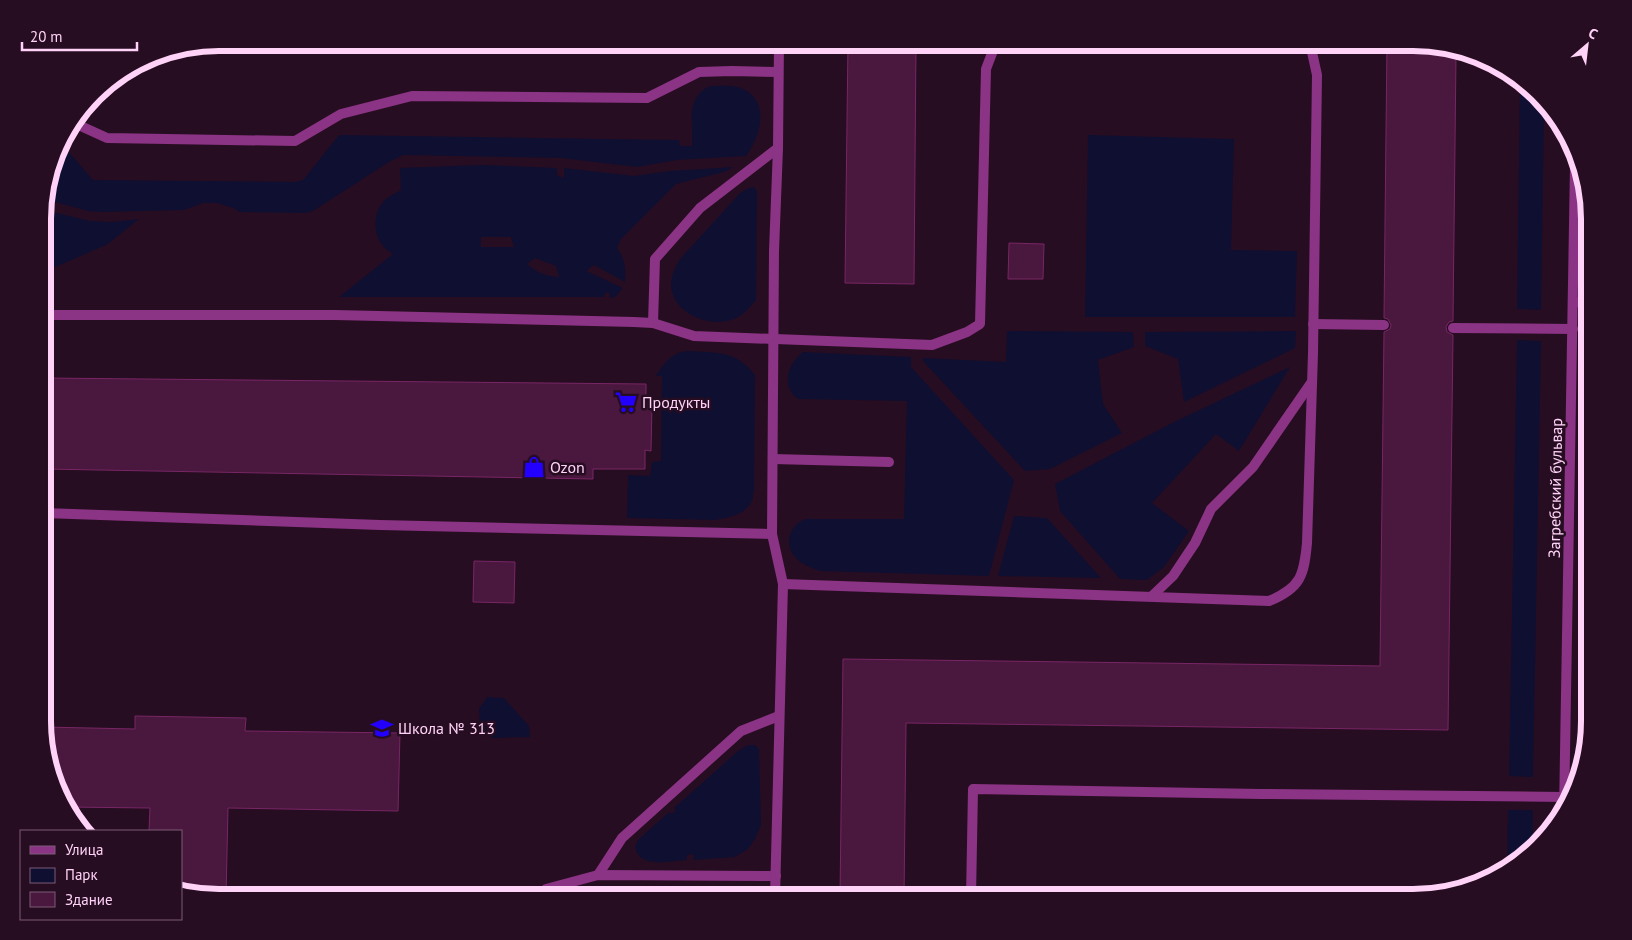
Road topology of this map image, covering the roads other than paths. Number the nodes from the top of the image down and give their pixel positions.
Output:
1 (993, 51) edge
2 (1312, 51) edge
3 (779, 52) edge
4 (778, 72) junction
5 (79, 125) edge
6 (778, 148) junction
7 (1575, 175) edge
8 (1573, 302) junction
9 (1580, 302) edge
10 (51, 315) edge
11 (653, 323) junction
12 (1313, 324) junction
13 (1384, 325) dead end
14 (1453, 328) dead end
15 (1573, 329) junction
16 (774, 338) junction
17 (1312, 382) junction
18 (773, 459) junction
19 (889, 462) dead end
20 (51, 513) edge
21 (772, 534) junction
22 (784, 584) junction
23 (1152, 596) junction
24 (779, 716) junction
25 (1564, 793) edge
26 (1562, 797) edge
27 (598, 875) junction
28 (776, 876) junction
29 (546, 888) dead end
30 (971, 888) edge
31 (775, 889) edge

1 - 16 street
2 - 12 street
3 - 4 street
4 - 5 street
4 - 6 street
6 - 11 street
6 - 16 street
7 - 8 street, Загребский бульвар
8 - 9 street
8 - 15 street, Загребский бульвар
10 - 11 street
11 - 16 street
12 - 13 street
12 - 17 street
14 - 15 street
15 - 25 street, Загребский бульвар
16 - 18 street
17 - 23 street
17 - 23 street
18 - 19 street
18 - 21 street
20 - 21 street
21 - 22 street
22 - 23 street
22 - 24 street
24 - 27 street
24 - 28 street
26 - 30 street
27 - 28 street
27 - 29 street
28 - 31 street

